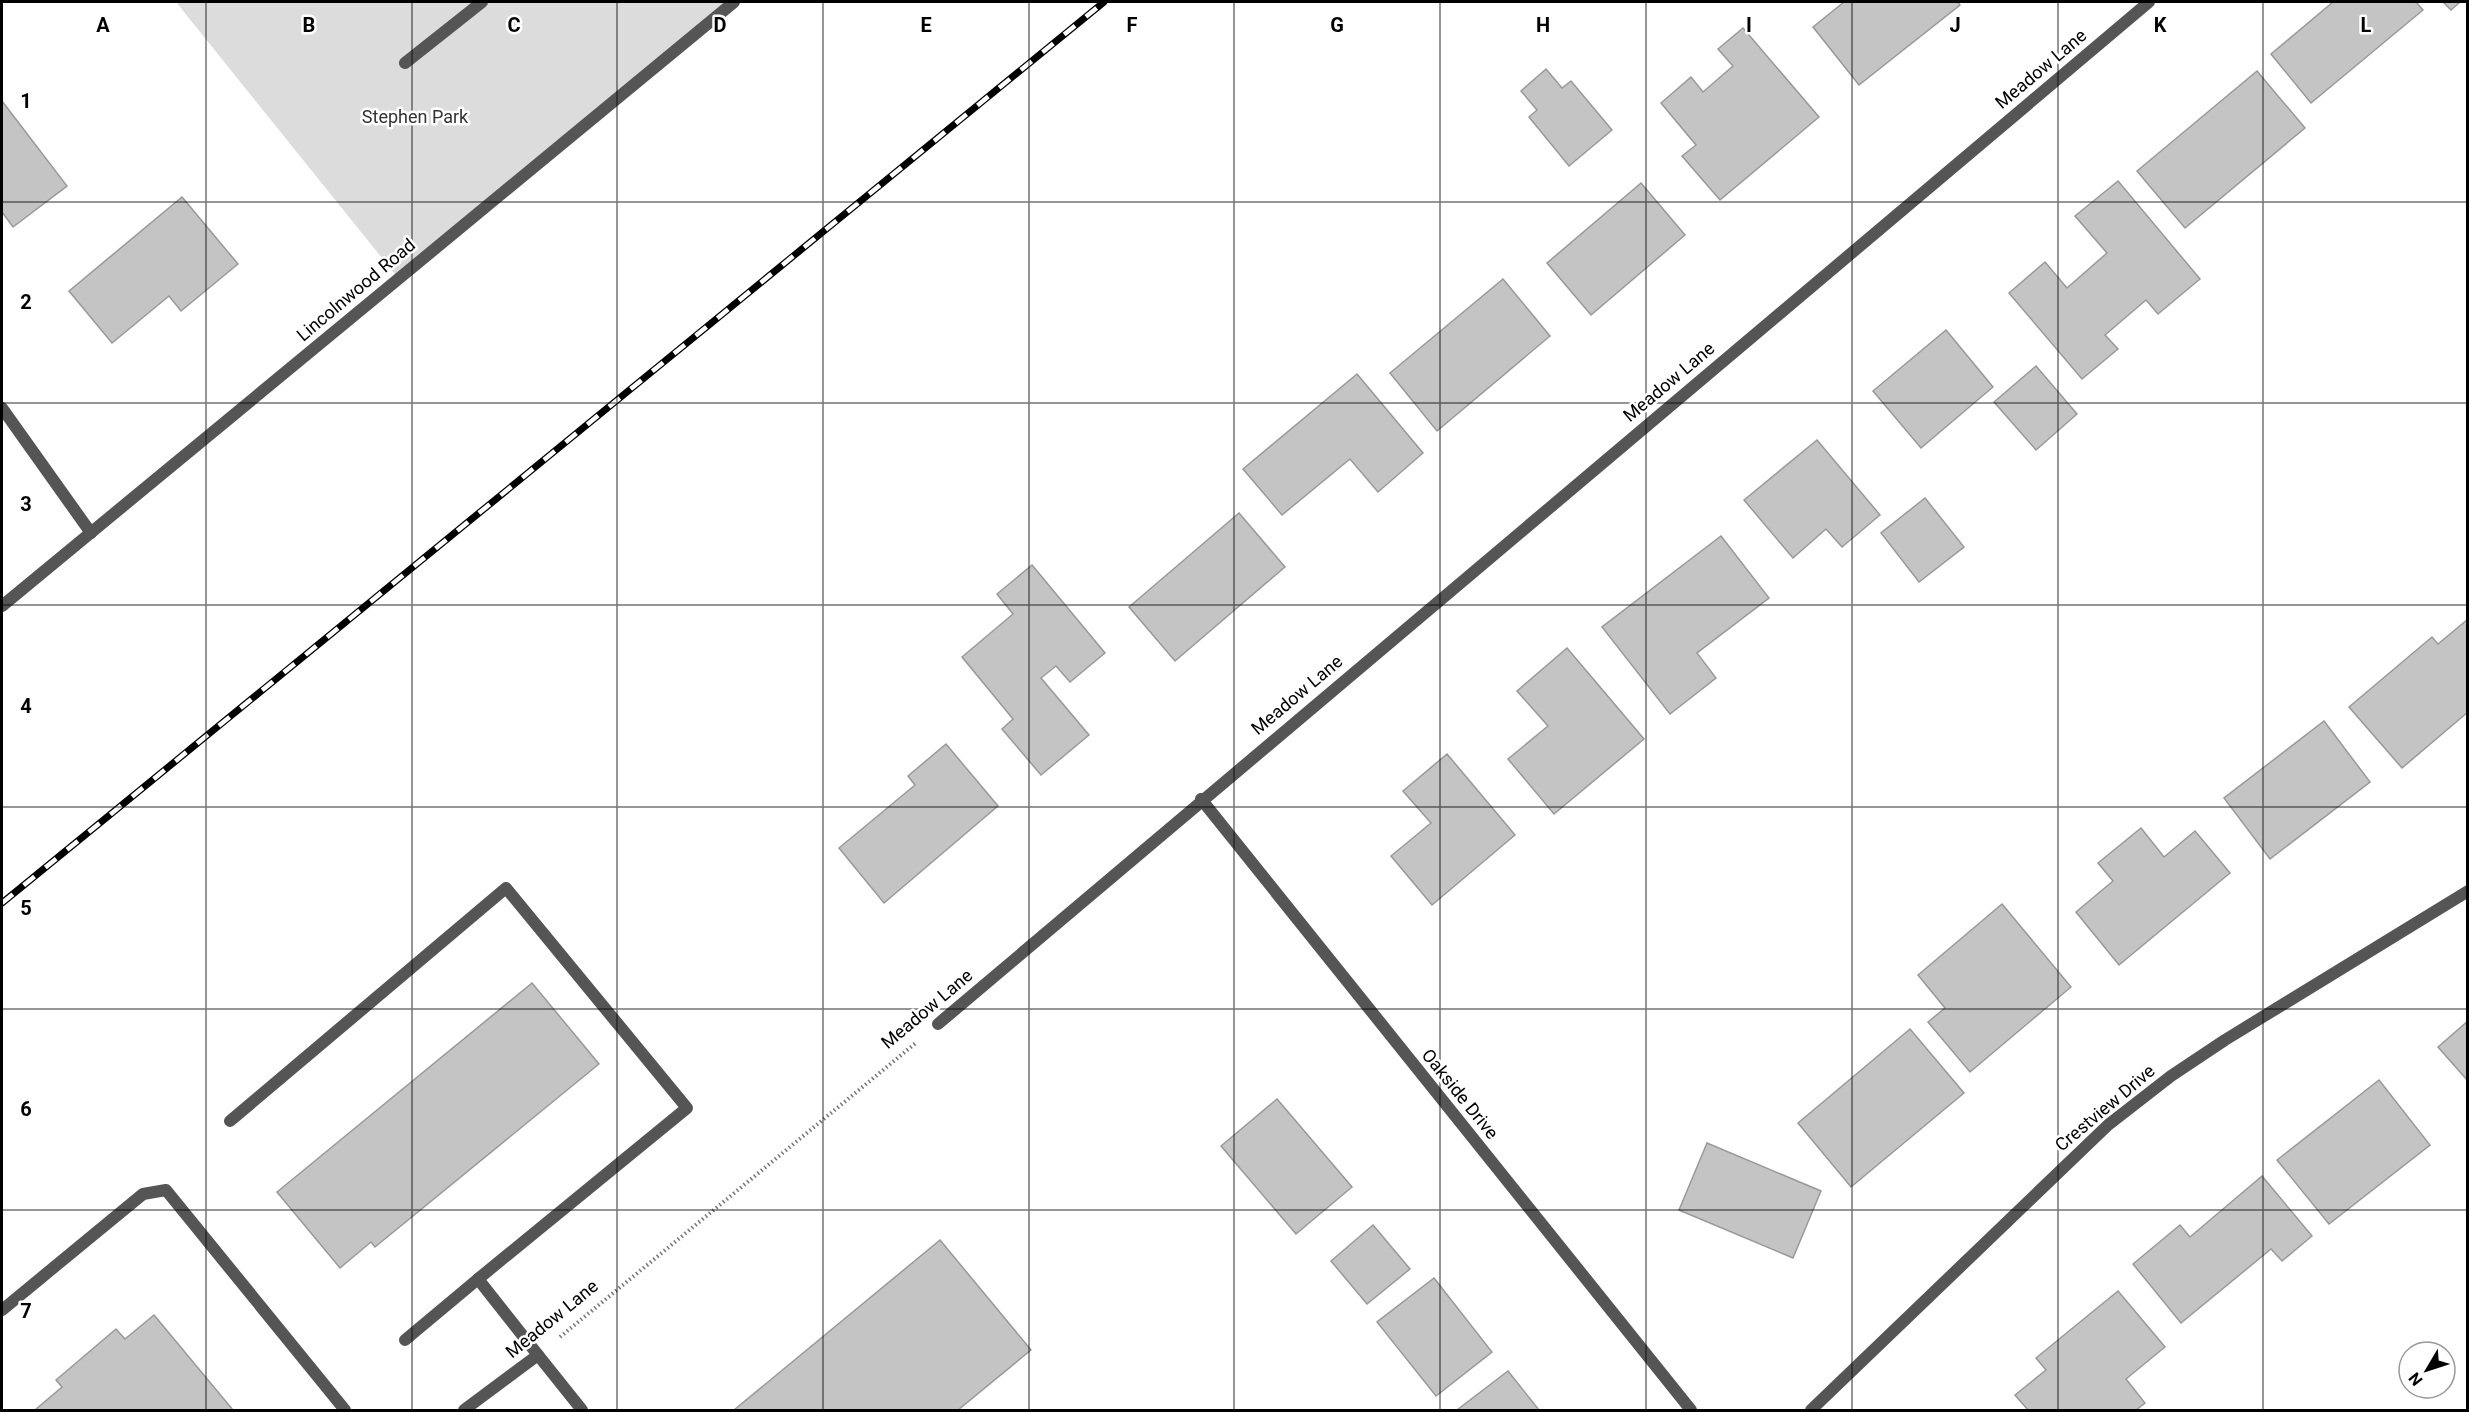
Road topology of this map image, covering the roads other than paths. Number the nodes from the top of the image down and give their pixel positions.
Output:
1 (482, 2) edge
2 (734, 2) edge
3 (2149, 2) edge
4 (405, 63) dead end
5 (2, 408) edge
6 (91, 533) junction
7 (2, 606) edge
8 (1201, 800) junction
9 (2468, 891) edge
10 (938, 1024) road end
11 (230, 1121) dead end
12 (478, 1279) junction
13 (2, 1310) edge
14 (405, 1340) dead end
15 (538, 1355) junction
16 (345, 1410) edge
17 (464, 1410) edge
18 (582, 1410) edge
19 (1691, 1410) edge
20 (1811, 1410) edge

1 - 4 street
2 - 6 street, Lincolnwood Road
3 - 8 street, Meadow Lane
5 - 6 street
6 - 7 street, Lincolnwood Road
8 - 10 street, Meadow Lane
8 - 19 street, Oakside Drive
9 - 20 street, Crestview Drive
11 - 12 street
12 - 14 street
12 - 15 street
13 - 16 street
15 - 17 street, Meadow Lane
15 - 18 street

